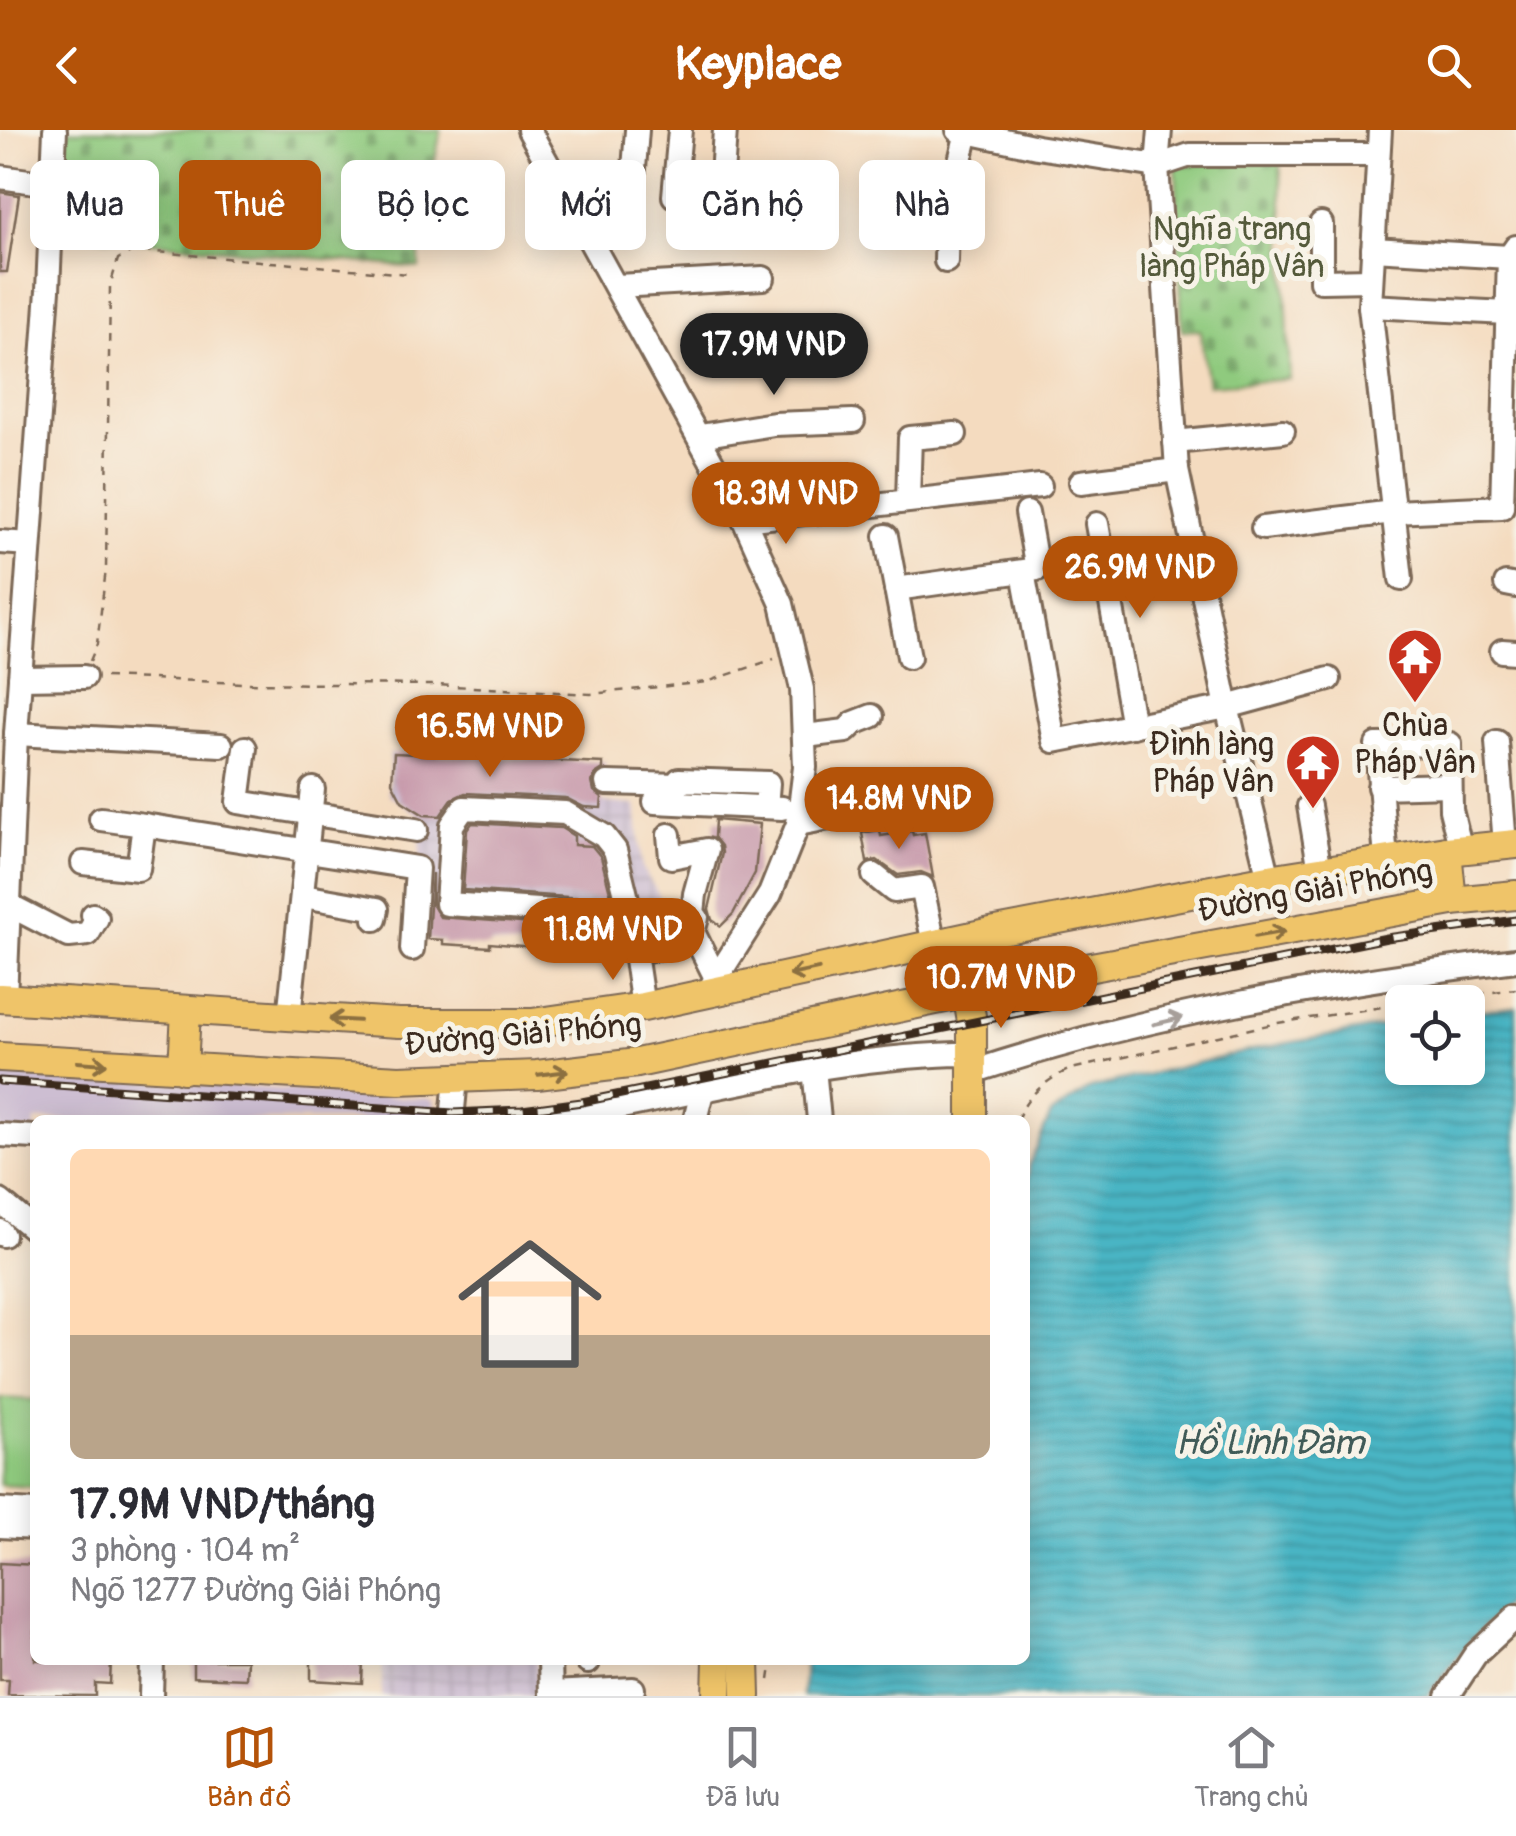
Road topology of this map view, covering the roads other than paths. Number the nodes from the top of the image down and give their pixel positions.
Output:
1 (55, 130) edge
2 (530, 130) edge
3 (636, 130) edge
4 (680, 130) edge
5 (725, 130) edge
6 (1160, 130) edge
7 (1380, 130) edge
8 (963, 131) edge
9 (1038, 139) edge
10 (1378, 156) junction
11 (52, 160) edge
12 (634, 160) edge
13 (677, 160) edge
14 (723, 160) edge
15 (1157, 166) junction
16 (0, 177) edge
17 (30, 181) edge
18 (1321, 224) dead end
19 (1372, 249) junction
20 (49, 250) edge
21 (1512, 252) edge
22 (946, 260) dead end
23 (762, 278) dead end
24 (1371, 280) junction
25 (617, 286) junction
26 (1370, 306) junction
27 (1507, 313) junction
28 (854, 421) dead end
29 (1283, 430) dead end
30 (956, 434) dead end
31 (700, 436) junction
32 (1174, 442) junction
33 (1177, 470) junction
34 (1081, 482) dead end
35 (1040, 486) dead end
36 (908, 499) junction
37 (1393, 512) junction
38 (1027, 513) dead end
39 (744, 520) junction
40 (1096, 524) dead end
41 (1263, 528) dead end
42 (886, 536) dead end
43 (0, 542) edge
44 (30, 544) junction
45 (1023, 572) junction
46 (1402, 579) dead end
47 (896, 589) junction
48 (909, 657) dead end
49 (84, 676) road end
50 (20, 678) junction
51 (1329, 679) dead end
52 (1227, 707) junction
53 (872, 716) dead end
54 (1132, 726) junction
55 (806, 736) junction
56 (1497, 742) dead end
57 (10, 743) edge
58 (270, 782) dead end
59 (606, 783) dead end
60 (1450, 784) junction
61 (1379, 787) junction
62 (312, 801) junction
63 (656, 802) dead end
64 (913, 802) dead end
65 (267, 806) junction
66 (1308, 806) dead end
67 (766, 807) junction
68 (799, 816) junction
69 (101, 818) dead end
70 (144, 825) junction
71 (6, 826) edge
72 (416, 830) dead end
73 (669, 835) dead end
74 (1511, 845) edge
75 (308, 850) junction
76 (1454, 850) junction
77 (1386, 860) junction
78 (83, 863) dead end
79 (1320, 871) junction
80 (874, 875) dead end
81 (1269, 879) junction
82 (1516, 894) edge
83 (303, 896) junction
84 (1452, 901) junction
85 (9, 905) junction
86 (698, 914) dead end
87 (93, 915) dead end
88 (629, 916) junction
89 (375, 919) dead end
90 (946, 942) junction
91 (412, 950) dead end
92 (634, 951) junction
93 (1516, 960) edge
94 (711, 984) junction
95 (968, 995) junction
96 (2, 998) edge
97 (643, 1007) junction
98 (186, 1011) junction
99 (288, 1017) junction
100 (0, 1056) edge
101 (972, 1066) junction
102 (183, 1068) junction
103 (814, 1068) junction
104 (456, 1078) junction
105 (702, 1092) junction
106 (452, 1115) edge
107 (581, 1115) edge
108 (696, 1115) edge
109 (818, 1115) edge
110 (972, 1115) edge
111 (3, 1218) edge
112 (30, 1228) edge
113 (0, 1510) edge
114 (30, 1512) edge
115 (0, 1526) edge
116 (30, 1528) edge
117 (1516, 1617) edge
118 (152, 1665) edge
119 (550, 1665) edge
120 (718, 1665) edge
121 (747, 1665) edge
122 (757, 1688) edge
123 (633, 1689) dead end
124 (552, 1695) edge
125 (151, 1696) edge
126 (716, 1696) edge
127 (1448, 1696) edge

1 - 11 street
2 - 25 street
3 - 12 street
4 - 13 street
5 - 14 street
6 - 15 street
7 - 10 street
8 - 9 street
8 - 22 street
9 - 15 street
10 - 15 street
10 - 19 street
15 - 32 street
16 - 17 street
18 - 24 street
19 - 21 street
19 - 24 street
20 - 44 street
21 - 27 street
23 - 25 street
24 - 26 street
25 - 31 street
26 - 27 street
26 - 37 street
27 - 37 street
28 - 31 street
29 - 32 street
30 - 36 street
31 - 39 street
32 - 33 street
33 - 34 street
33 - 52 street
35 - 36 street
36 - 39 street
37 - 41 street
37 - 46 street
38 - 45 street
39 - 55 street
40 - 54 street
42 - 47 street
43 - 44 street
44 - 50 street
45 - 47 street
45 - 54 street
47 - 48 street
49 - 50 street
50 - 57 street
51 - 52 street
52 - 54 street
52 - 81 street
53 - 55 street
55 - 68 street
56 - 74 street
57 - 65 street
57 - 71 street
58 - 65 street
59 - 67 street
60 - 61 street
60 - 61 street
60 - 76 street
61 - 77 street
62 - 65 street
62 - 72 street
62 - 75 street
63 - 67 street
64 - 68 street
66 - 79 street
67 - 68 street
68 - 94 street
69 - 70 street
70 - 75 street
70 - 78 street
71 - 85 street
73 - 92 street
74 - 76 main road, Đường Giải Phóng
75 - 83 street
75 - 91 street
76 - 77 main road, Đường Giải Phóng
76 - 84 main road
77 - 79 main road, Đường Giải Phóng
79 - 81 main road, Đường Giải Phóng
80 - 90 street
81 - 90 main road, Đường Giải Phóng
82 - 84 main road, Đường Giải Phóng
83 - 89 street
83 - 99 street
95 -> 84 main road, Đường Giải Phóng
85 - 87 street
85 - 96 street
86 - 94 street
88 - 88 street
88 - 92 street
90 -> 94 main road, Đường Giải Phóng
90 - 95 main road
92 - 97 street
101 -> 93 street
94 - 97 main road, Đường Giải Phóng
95 - 101 main road
104 -> 95 main road, Đường Giải Phóng
96 - 98 main road, Đường Giải Phóng
97 -> 99 main road, Đường Giải Phóng
98 - 99 main road, Đường Giải Phóng
98 - 102 main road
100 -> 102 main road, Đường Giải Phóng
101 - 103 street
101 - 110 main road
102 - 104 main road, Đường Giải Phóng
103 - 105 street
103 - 109 street
104 - 106 street
105 - 107 street
105 - 108 street
111 - 112 street
113 - 114 street
115 - 116 street
117 - 127 street
118 - 125 street
119 - 124 street
120 - 126 main road
121 - 122 main road
123 - 124 street

